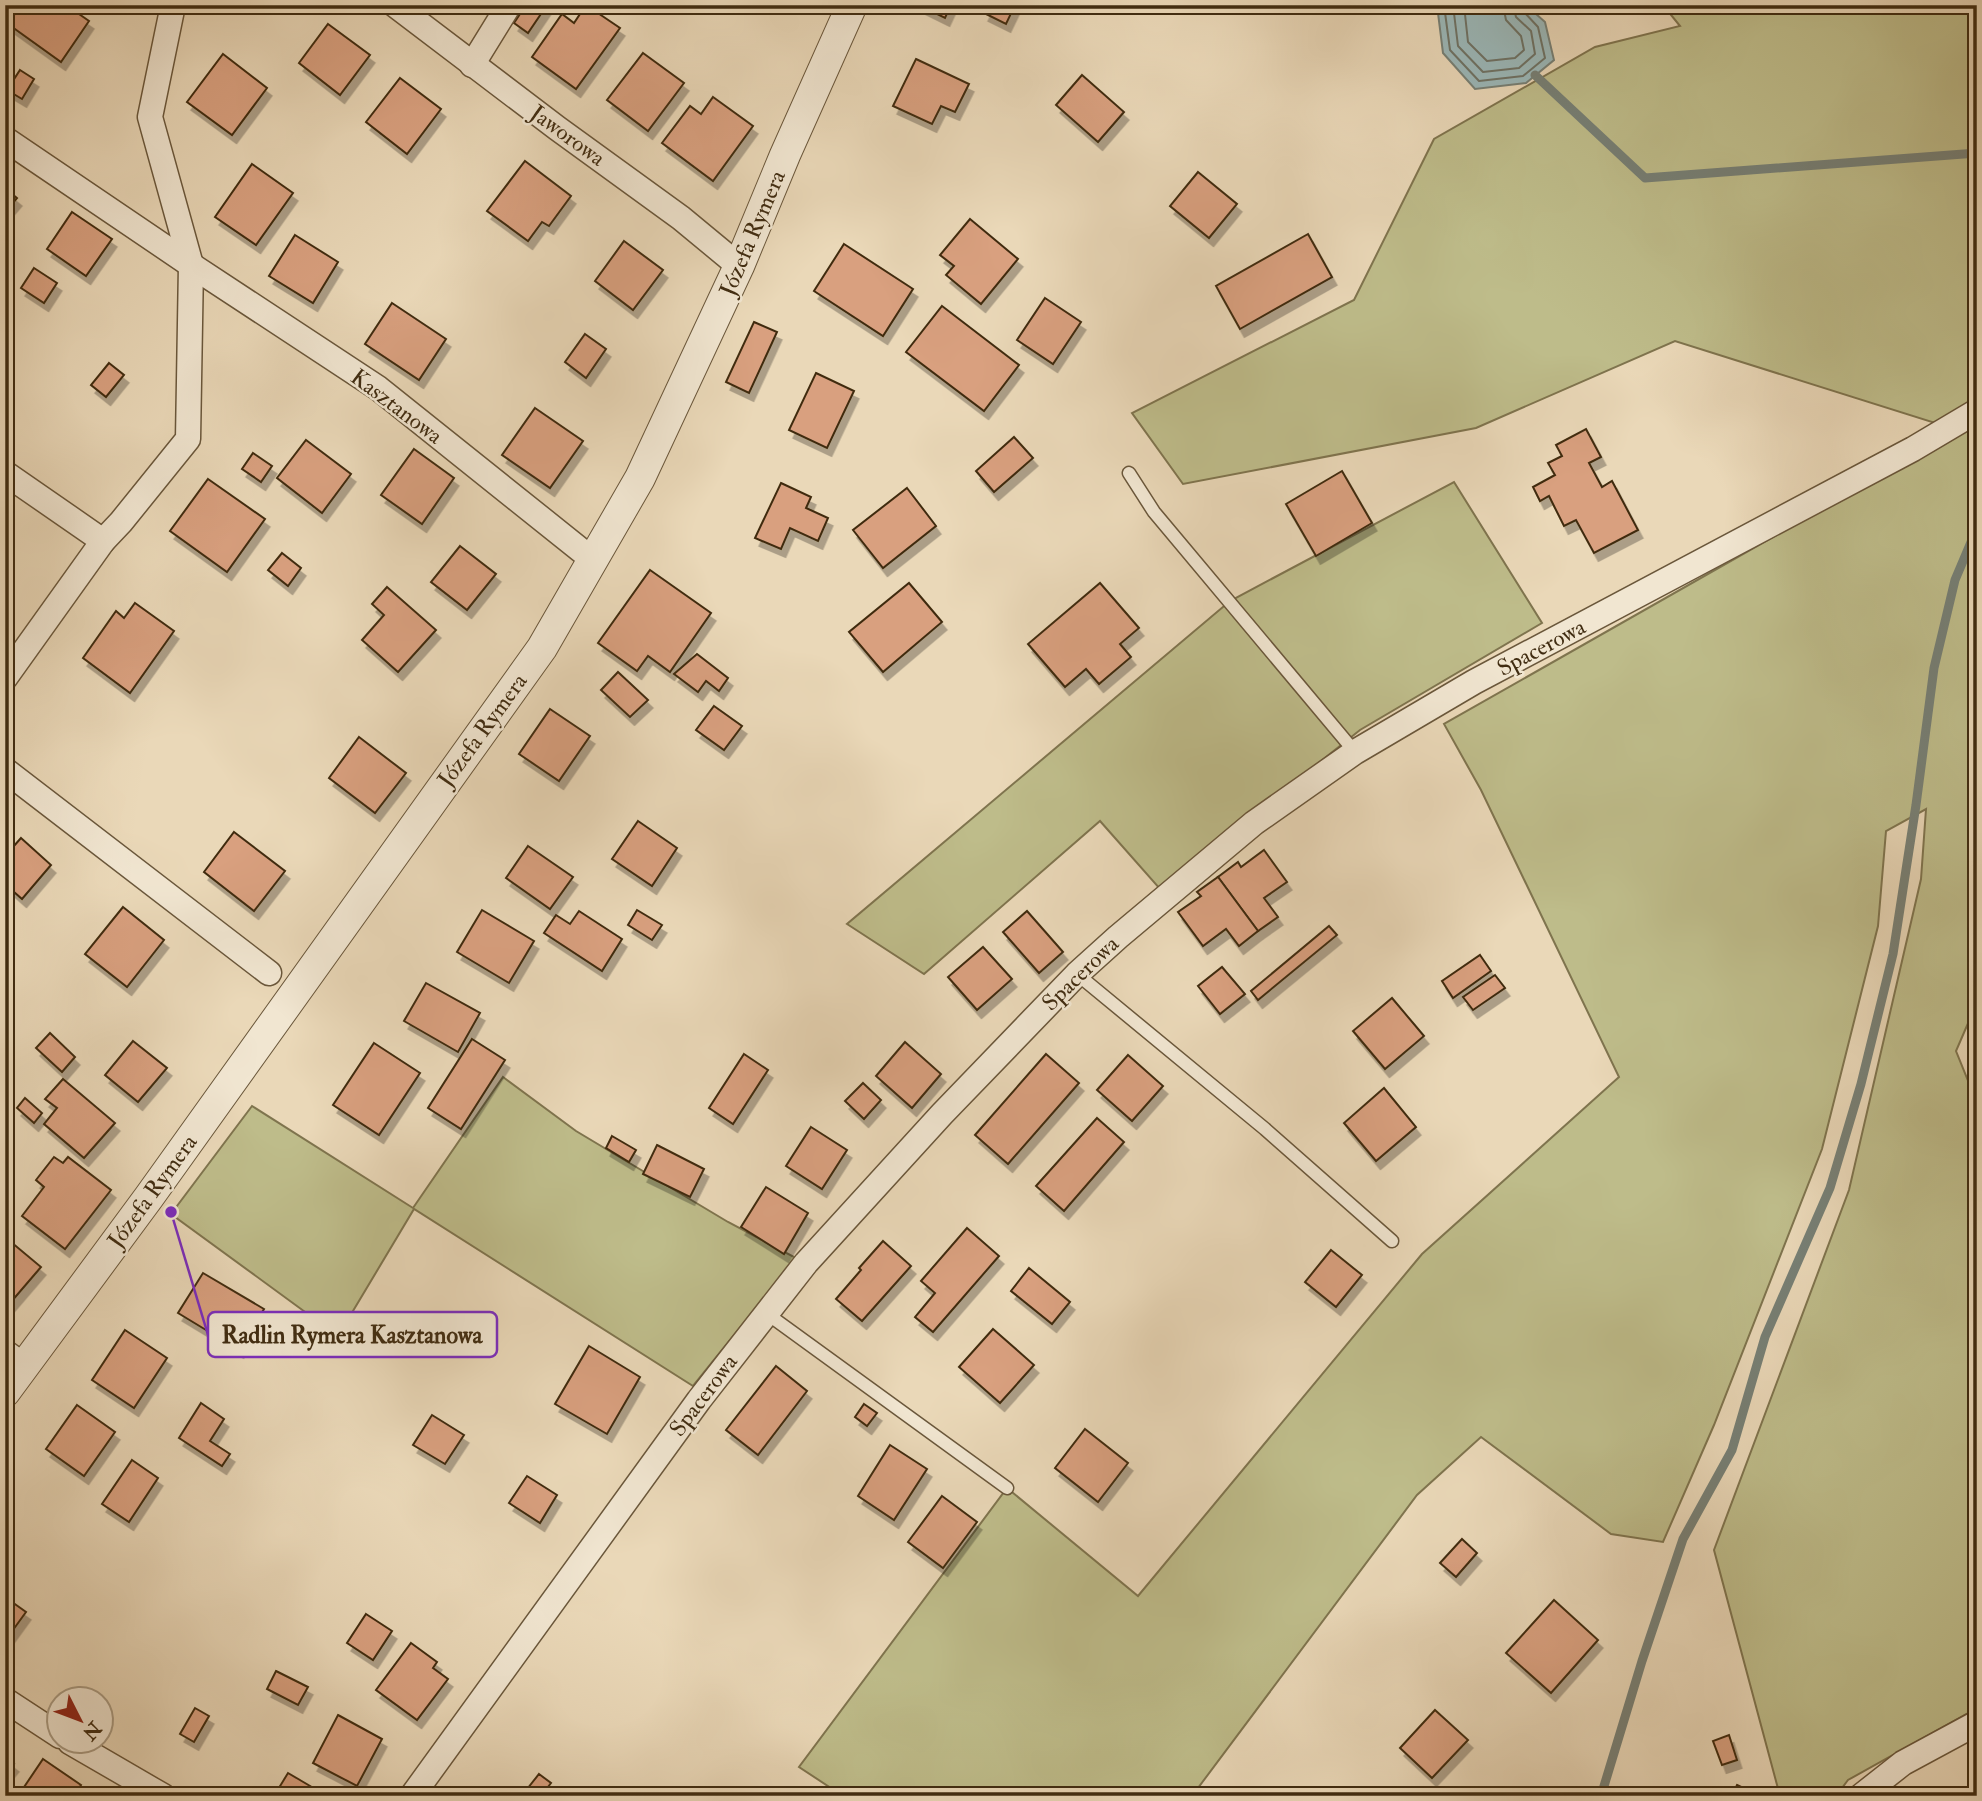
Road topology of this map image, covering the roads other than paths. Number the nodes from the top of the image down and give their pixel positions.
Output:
1 (173, 5) edge
2 (395, 5) edge
3 (509, 5) edge
4 (852, 5) edge
5 (472, 65) junction
6 (5, 139) edge
7 (191, 265) junction
8 (739, 266) junction
9 (1977, 411) edge
10 (5, 472) edge
11 (1129, 473) dead end
12 (103, 541) junction
13 (593, 560) junction
14 (5, 678) edge
15 (1355, 752) junction
16 (5, 770) edge
17 (269, 973) dead end
18 (1076, 974) junction
19 (1392, 1241) dead end
20 (765, 1313) junction
21 (15, 1359) edge
22 (5, 1392) edge
23 (1007, 1488) dead end
24 (5, 1700) edge
25 (1977, 1723) edge
26 (46, 1727) edge
27 (95, 1756) edge
28 (163, 1796) edge
29 (412, 1796) edge
30 (1861, 1796) edge

1 - 7 street
2 - 5 street, Jaworowa
3 - 5 street
4 - 8 street, Józefa Rymera
5 - 8 street, Jaworowa
6 - 7 street, Kasztanowa
7 - 12 street
7 - 13 street, Kasztanowa
8 - 13 street, Józefa Rymera
9 - 15 street, Spacerowa
10 - 12 street
11 - 15 lane
12 - 14 street
13 - 21 street, Józefa Rymera
15 - 18 street, Spacerowa
16 - 17 street
18 - 19 lane
18 - 20 street, Spacerowa
20 - 23 lane
20 - 29 street, Spacerowa
21 - 22 street, Józefa Rymera
24 - 26 street
25 - 30 street
27 - 28 street

